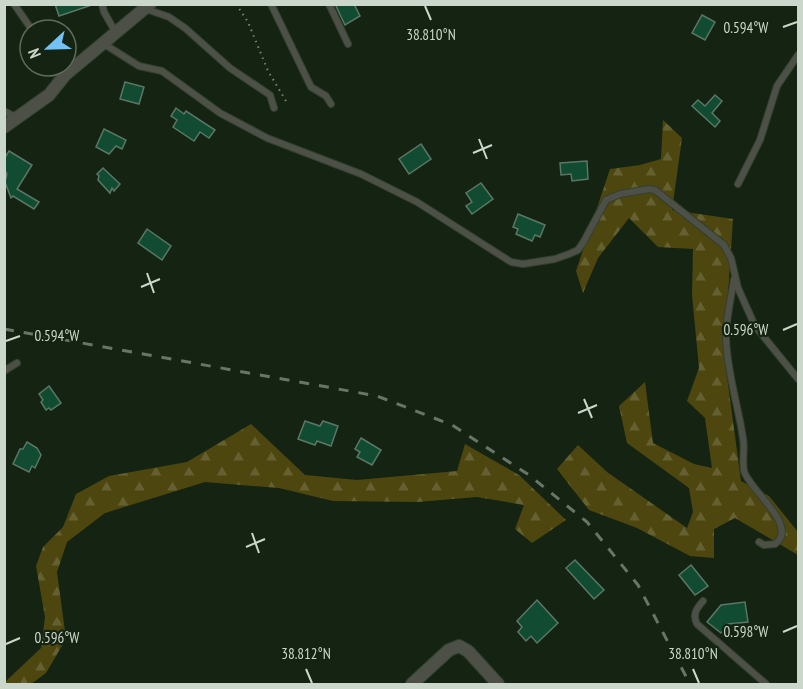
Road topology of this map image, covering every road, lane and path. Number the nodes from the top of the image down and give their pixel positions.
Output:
1 (14, 4) edge
2 (102, 4) edge
3 (236, 4) edge
4 (271, 4) edge
5 (329, 4) edge
6 (148, 7) edge
7 (24, 18) edge
8 (116, 33) junction
9 (104, 44) junction
10 (348, 44) dead end
11 (798, 55) edge
12 (78, 61) edge
13 (58, 78) edge
14 (286, 101) dead end
15 (331, 104) dead end
16 (274, 108) dead end
17 (4, 111) edge
18 (17, 119) junction
19 (4, 127) edge
20 (738, 184) dead end
21 (735, 275) junction
22 (17, 363) dead end
23 (4, 370) edge
24 (798, 379) edge
25 (759, 542) dead end
26 (703, 601) dead end
27 (412, 684) edge
28 (498, 684) edge
29 (766, 684) edge

1 - 7 lane
2 - 8 lane
3 - 14 path
4 - 15 lane
5 - 10 lane
6 - 8 street
6 - 16 lane
8 - 9 street
9 - 12 street
9 - 21 lane
11 - 20 lane
13 - 18 street
17 - 18 lane
18 - 19 street
21 - 24 lane
21 - 25 lane
22 - 23 lane
26 - 29 lane
27 - 28 street

